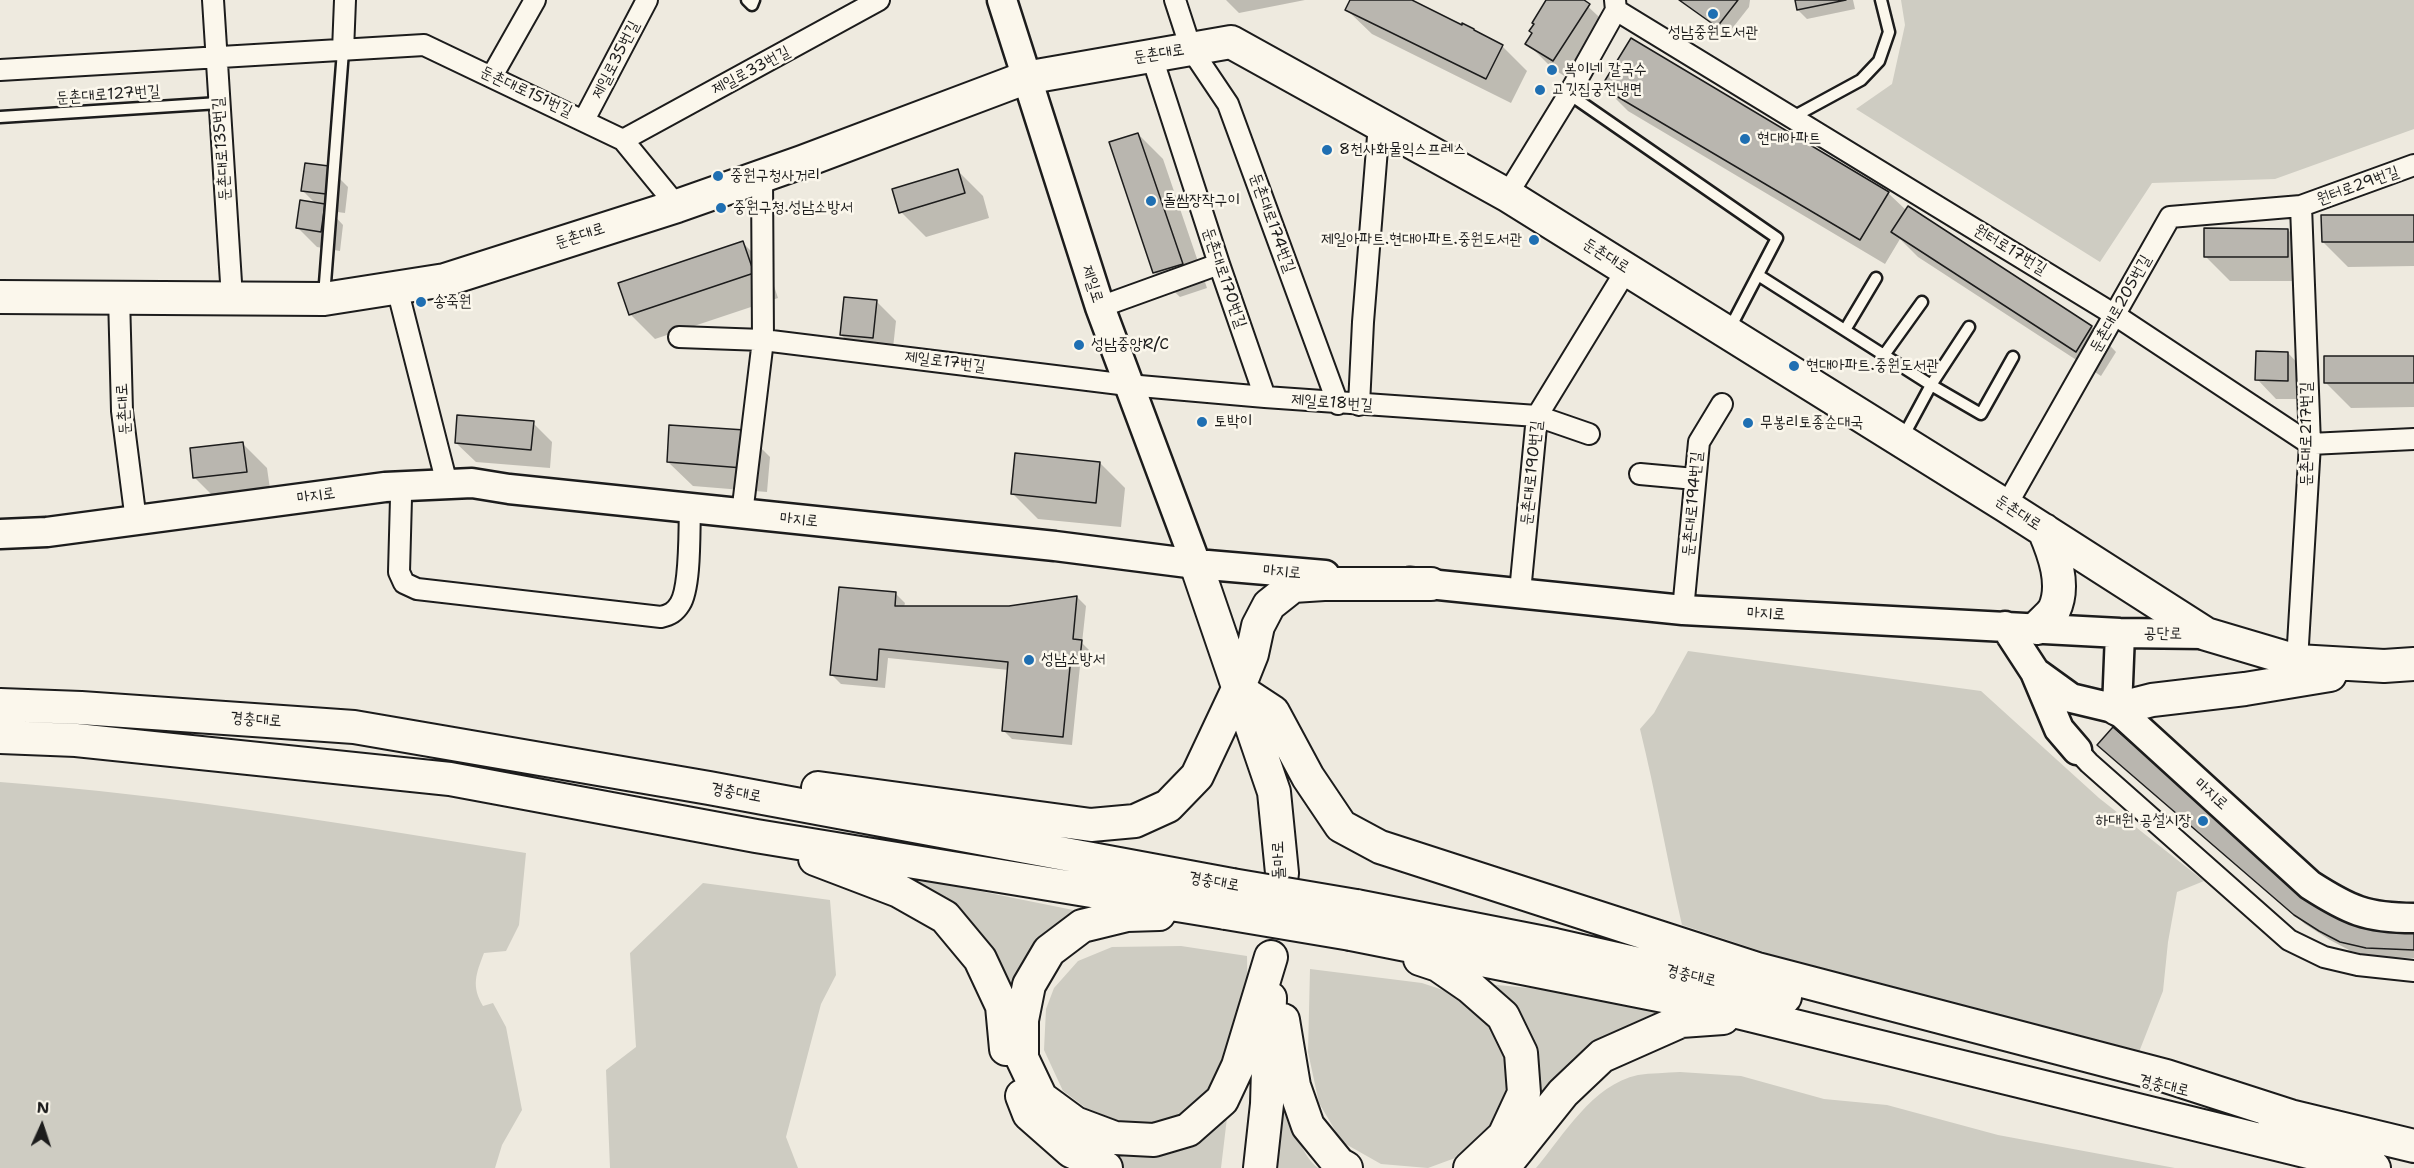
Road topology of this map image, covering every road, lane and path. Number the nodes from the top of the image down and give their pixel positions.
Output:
1 (213, 0) edge
2 (345, 0) edge
3 (535, 0) edge
4 (647, 0) edge
5 (747, 0) edge
6 (754, 0) edge
7 (879, 0) edge
8 (1002, 0) edge
9 (1175, 0) edge
10 (1881, 0) edge
11 (1615, 5) edge
12 (1191, 49) junction
13 (342, 51) junction
14 (1151, 54) junction
15 (217, 57) junction
16 (0, 70) edge
17 (492, 76) junction
18 (1025, 78) junction
19 (1569, 94) junction
20 (219, 103) junction
21 (0, 117) edge
22 (1792, 117) junction
23 (584, 120) junction
24 (1379, 124) junction
25 (623, 140) junction
26 (2414, 165) edge
27 (762, 176) junction
28 (1507, 195) junction
29 (677, 206) junction
30 (2301, 207) junction
31 (1219, 264) junction
32 (1627, 269) junction
33 (1758, 275) junction
34 (1876, 278) dead end
35 (397, 288) junction
36 (119, 296) junction
37 (0, 297) edge
38 (232, 298) junction
39 (324, 299) junction
40 (1922, 302) dead end
41 (1100, 307) junction
42 (2115, 315) junction
43 (1968, 327) dead end
44 (1845, 330) junction
45 (1728, 332) junction
46 (679, 337) dead end
47 (763, 340) junction
48 (1884, 355) junction
49 (2013, 357) dead end
50 (1128, 384) junction
51 (1931, 385) junction
52 (1265, 397) junction
53 (1338, 404) junction
54 (1722, 404) dead end
55 (1359, 405) junction
56 (1537, 416) junction
57 (1589, 434) dead end
58 (2414, 439) edge
59 (1901, 440) junction
60 (2310, 444) junction
61 (1640, 474) dead end
62 (1695, 478) junction
63 (447, 484) junction
64 (399, 486) junction
65 (2006, 506) junction
66 (690, 508) junction
67 (742, 514) junction
68 (136, 521) junction
69 (2044, 530) junction
70 (0, 534) edge
71 (1196, 564) junction
72 (1431, 584) junction
73 (1520, 592) junction
74 (1683, 610) junction
75 (2005, 626) junction
76 (2037, 628) junction
77 (2120, 633) junction
78 (2206, 634) junction
79 (2297, 661) junction
80 (2399, 665) edge
81 (2035, 672) junction
82 (1238, 689) junction
83 (0, 705) edge
84 (2117, 709) junction
85 (0, 738) edge
86 (2077, 750) junction
87 (709, 788) junction
88 (756, 836) junction
89 (1229, 899) junction
90 (2414, 918) edge
91 (1354, 920) junction
92 (1271, 957) junction
93 (2414, 971) edge
94 (1787, 1024) junction
95 (2290, 1116) junction
96 (2414, 1146) edge
97 (1106, 1168) edge
98 (1260, 1168) edge
99 (1346, 1168) edge
100 (1470, 1168) edge
101 (1503, 1168) edge
102 (2374, 1168) edge

1 - 15 street, 둔촌대로135번길
2 - 13 street
3 - 17 street
4 - 23 street, 제일로35번길
5 - 6 lane
7 - 25 street, 제일로33번길
8 - 18 street, 제일로
9 - 12 street, 둔촌대로174번길
10 - 22 lane
11 - 19 street
11 - 22 street, 원터로17번길
12 - 14 main road, 둔촌대로
12 - 24 main road, 둔촌대로
12 - 53 street, 둔촌대로174번길
13 - 15 street, 둔촌대로151번길
13 - 17 street, 둔촌대로151번길
13 - 39 lane
14 - 18 main road, 둔촌대로
14 - 31 street, 둔촌대로170번길
15 - 16 street, 둔촌대로151번길
15 - 20 street, 둔촌대로135번길
17 - 23 street, 둔촌대로151번길
18 - 27 main road, 둔촌대로
18 - 41 street, 제일로
19 - 28 street
19 - 33 lane
20 - 21 lane, 둔촌대로127번길
20 - 38 street, 둔촌대로135번길
22 - 42 street, 원터로17번길
23 - 25 street, 둔촌대로151번길
24 - 28 main road, 둔촌대로
24 - 55 street
25 - 29 street, 둔촌대로151번길
26 - 30 street, 원터로29번길
27 - 29 main road, 둔촌대로
27 - 47 street
28 - 32 main road, 둔촌대로
29 - 35 main road, 둔촌대로
30 - 42 street, 둔촌대로205번길
30 - 60 street, 둔촌대로217번길
31 - 41 street
31 - 52 street, 둔촌대로170번길
32 - 45 main road, 둔촌대로
32 - 56 street, 둔촌대로190번길
33 - 44 lane
33 - 45 lane
34 - 44 lane
35 - 39 main road, 둔촌대로
35 - 63 street
36 - 37 main road, 둔촌대로
36 - 38 main road, 둔촌대로
36 - 68 street, 둔촌대로
38 - 39 main road, 둔촌대로
40 - 48 lane
41 - 50 street, 제일로
42 - 60 street, 원터로17번길
42 - 65 street, 둔촌대로205번길
43 - 51 lane
44 - 48 lane
45 - 59 main road, 둔촌대로
46 - 47 street, 제일로17번길
47 - 50 street, 제일로17번길
47 - 67 street
48 - 51 lane
49 - 51 lane
50 - 52 street, 제일로18번길
50 - 71 street, 제일로
51 - 59 lane
52 - 53 street, 제일로18번길
53 - 55 street, 제일로18번길
54 - 62 street, 둔촌대로194번길
55 - 56 street, 제일로18번길
56 - 57 street, 제일로18번길
56 - 73 street, 둔촌대로190번길
58 - 60 street
59 - 65 main road, 둔촌대로
60 - 79 street, 둔촌대로217번길
61 - 62 street
62 - 74 street, 둔촌대로194번길
63 - 64 street, 마지로
63 - 66 street, 마지로
64 - 66 street
64 - 68 street, 마지로
65 - 69 main road, 둔촌대로
66 - 67 street, 마지로
67 - 71 street, 마지로
68 - 70 street, 마지로
69 - 76 main road
69 - 78 main road, 둔촌대로
71 - 72 street, 마지로
71 - 82 main road, 돌마로
72 - 73 street, 마지로
72 - 82 main road
73 - 74 street, 마지로
74 - 75 street, 마지로
75 - 76 street, 마지로
75 - 81 street
76 - 77 street, 마지로
77 - 78 street, 공단로
77 - 84 street
78 - 79 main road, 둔촌대로
79 - 80 main road, 둔촌대로
80 - 84 main road
81 - 84 street
81 - 86 street
82 - 87 main road
82 - 92 main road, 돌마로
82 - 95 main road
83 - 87 main road, 경충대로
84 - 86 street
84 - 90 street, 마지로
85 - 88 main road, 경충대로
86 - 93 street
87 - 89 main road, 경충대로
88 - 89 main road, 경충대로
88 - 97 main road
89 - 91 main road, 경충대로, bridge
89 - 92 main road
91 - 94 main road, 경충대로
91 - 95 main road, 경충대로
91 - 100 main road
92 - 98 main road, 돌마로
92 - 99 main road
94 - 101 main road
94 - 102 main road, 경충대로
95 - 96 main road, 경충대로

